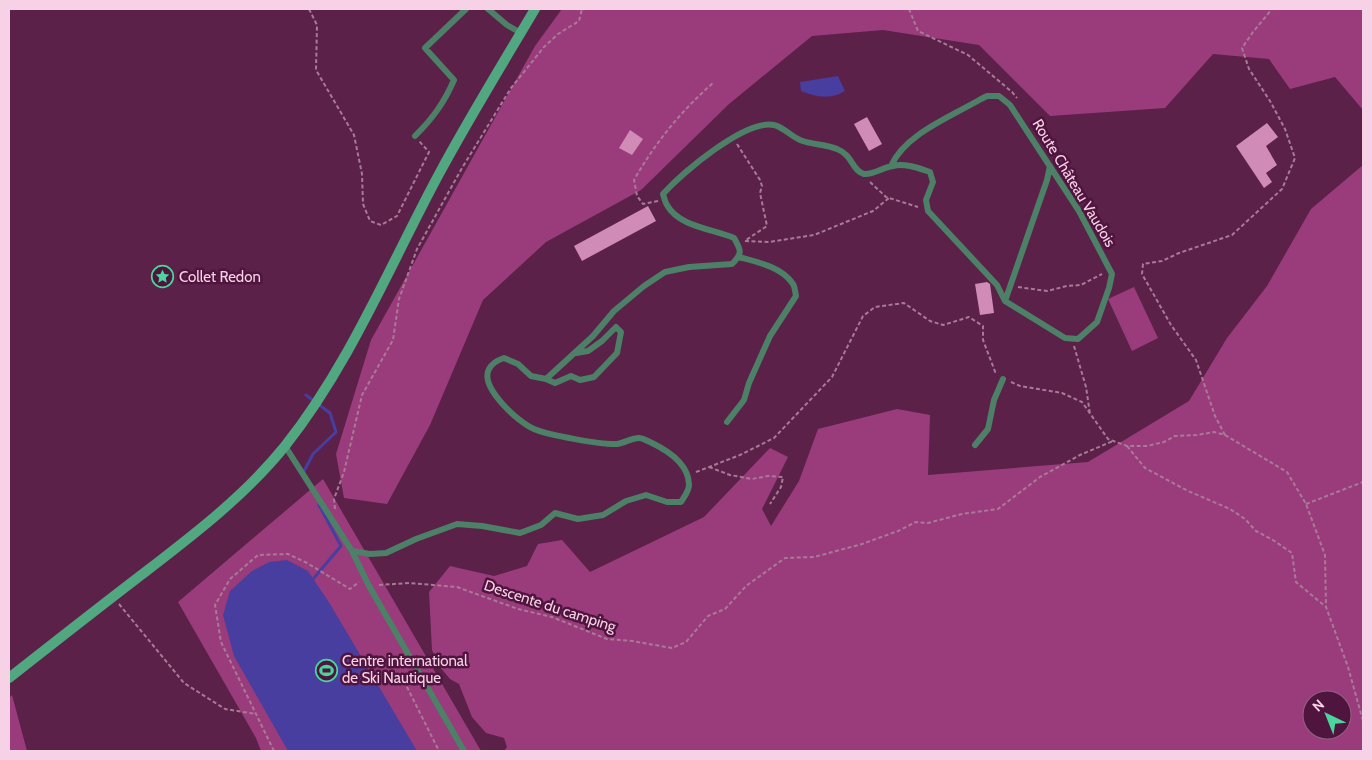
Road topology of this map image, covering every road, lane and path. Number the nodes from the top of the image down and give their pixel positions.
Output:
1 (310, 9) edge
2 (466, 9) edge
3 (488, 9) edge
4 (536, 9) edge
5 (582, 9) edge
6 (909, 9) edge
7 (1272, 9) edge
8 (521, 33) junction
9 (713, 83) dead end
10 (1017, 99) dead end
11 (415, 136) joint
12 (733, 138) junction
13 (891, 166) junction
14 (1050, 166) junction
15 (865, 174) junction
16 (889, 198) junction
17 (665, 200) junction
18 (928, 211) junction
19 (739, 257) junction
20 (1110, 269) junction
21 (1010, 286) junction
22 (1005, 301) junction
23 (1072, 339) junction
24 (576, 353) junction
25 (546, 379) junction
26 (1003, 379) junction
27 (1090, 415) junction
28 (727, 422) dead end
29 (1225, 435) junction
30 (1113, 441) junction
31 (285, 446) junction
32 (975, 446) dead end
33 (1127, 446) junction
34 (709, 467) junction
35 (688, 475) junction
36 (1363, 482) edge
37 (770, 504) dead end
38 (1306, 504) junction
39 (336, 526) junction
40 (352, 551) junction
41 (364, 577) junction
42 (369, 586) junction
43 (113, 596) junction
44 (1326, 607) junction
45 (9, 678) edge
46 (404, 681) dead end
47 (256, 714) junction
48 (1363, 721) edge
49 (274, 751) edge
50 (439, 751) edge
51 (464, 751) edge

1 - 11 path
2 - 11 lane
3 - 8 lane
4 - 8 main road
5 - 39 path
6 - 10 path
7 - 29 path
8 - 31 main road
9 - 17 path
12 - 15 lane
12 - 16 path
12 - 17 lane
13 - 14 lane, Route Château Vaudois
13 - 15 lane
13 - 18 lane
14 - 20 lane, Route Château Vaudois
14 - 21 lane
15 - 16 path
16 - 18 path
17 - 19 lane
18 - 22 lane
19 - 24 lane
19 - 28 lane
20 - 21 path
20 - 23 lane, Route Château Vaudois
21 - 22 lane
22 - 23 lane
23 - 27 path
24 - 25 lane
24 - 25 lane
25 - 35 lane
26 - 27 path
26 - 32 lane
26 - 34 path
27 - 30 path
29 - 33 path
29 - 38 path
30 - 33 path
30 - 42 path, Descente du camping
31 - 39 lane
31 - 43 main road
33 - 44 path
34 - 35 path
34 - 37 path
35 - 40 lane
36 - 38 path
38 - 44 path
39 - 40 lane
40 - 41 lane
41 - 42 lane
41 - 47 path
42 - 51 lane
43 - 45 main road
43 - 47 path
44 - 48 path
46 - 50 path
47 - 49 path

